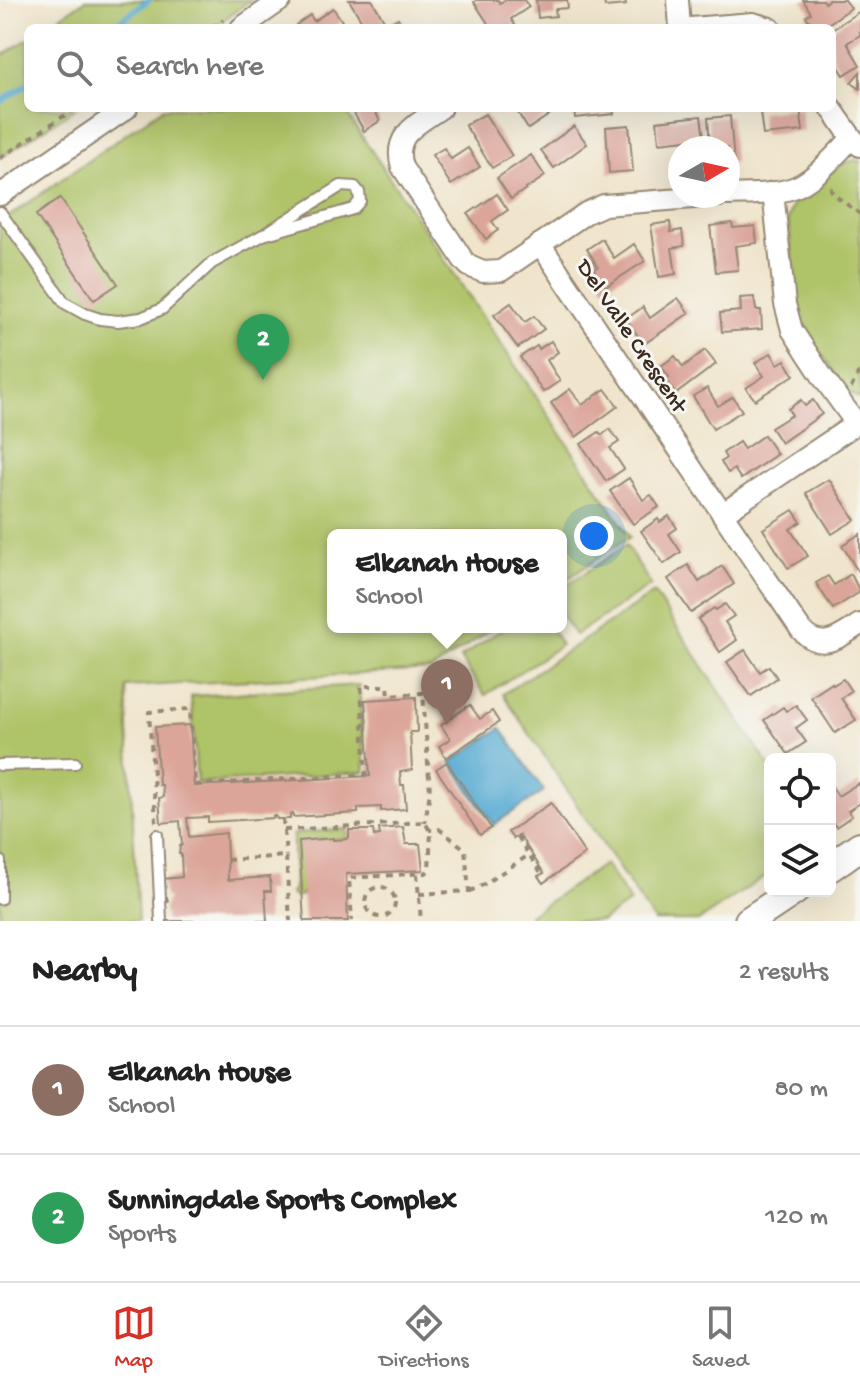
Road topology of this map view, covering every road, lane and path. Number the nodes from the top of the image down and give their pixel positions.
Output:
1 (281, 0) edge
2 (678, 0) edge
3 (247, 24) edge
4 (680, 24) edge
5 (70, 112) edge
6 (121, 112) edge
7 (435, 112) edge
8 (834, 112) edge
9 (856, 142) edge
10 (0, 158) edge
11 (821, 169) junction
12 (773, 192) junction
13 (740, 194) edge
14 (0, 195) edge
15 (668, 200) edge
16 (0, 212) edge
17 (860, 214) edge
18 (263, 235) junction
19 (540, 244) junction
20 (858, 422) edge
21 (722, 514) junction
22 (860, 624) edge
23 (75, 763) dead end
24 (0, 765) edge
25 (0, 777) edge
26 (283, 819) dead end
27 (425, 822) junction
28 (284, 830) junction
29 (429, 830) junction
30 (157, 835) joint
31 (517, 837) dead end
32 (860, 846) edge
33 (529, 855) junction
34 (286, 856) junction
35 (227, 860) dead end
36 (0, 861) edge
37 (836, 863) edge
38 (417, 874) junction
39 (542, 874) dead end
40 (378, 876) junction
41 (378, 886) junction
42 (469, 891) junction
43 (419, 894) junction
44 (785, 897) edge
45 (0, 899) edge
46 (383, 920) edge
47 (161, 921) edge
48 (290, 921) edge
49 (352, 921) edge
50 (421, 921) edge
51 (749, 921) edge

1 - 3 street
2 - 4 street
5 - 10 path
6 - 14 street
7 - 19 street
8 - 9 street
9 - 11 street
11 - 12 street
11 - 17 path
12 - 13 street
12 - 20 street
15 - 19 street
16 - 18 lane
18 - 18 lane
19 - 21 street, Del Valle Crescent
20 - 21 street
21 - 22 street, Del Valle Crescent
23 - 24 lane
24 - 25 lane
26 - 28 path
27 - 28 path
27 - 29 path
27 - 30 path
28 - 34 path
29 - 38 path
29 - 42 path
30 - 47 lane
31 - 33 path
32 - 37 street
33 - 39 path
33 - 42 path
34 - 35 path
34 - 48 path
36 - 45 lane
38 - 40 path
38 - 43 path
40 - 41 path
40 - 49 path
41 - 46 path
41 - 46 path
42 - 43 path
43 - 50 path
44 - 51 street

